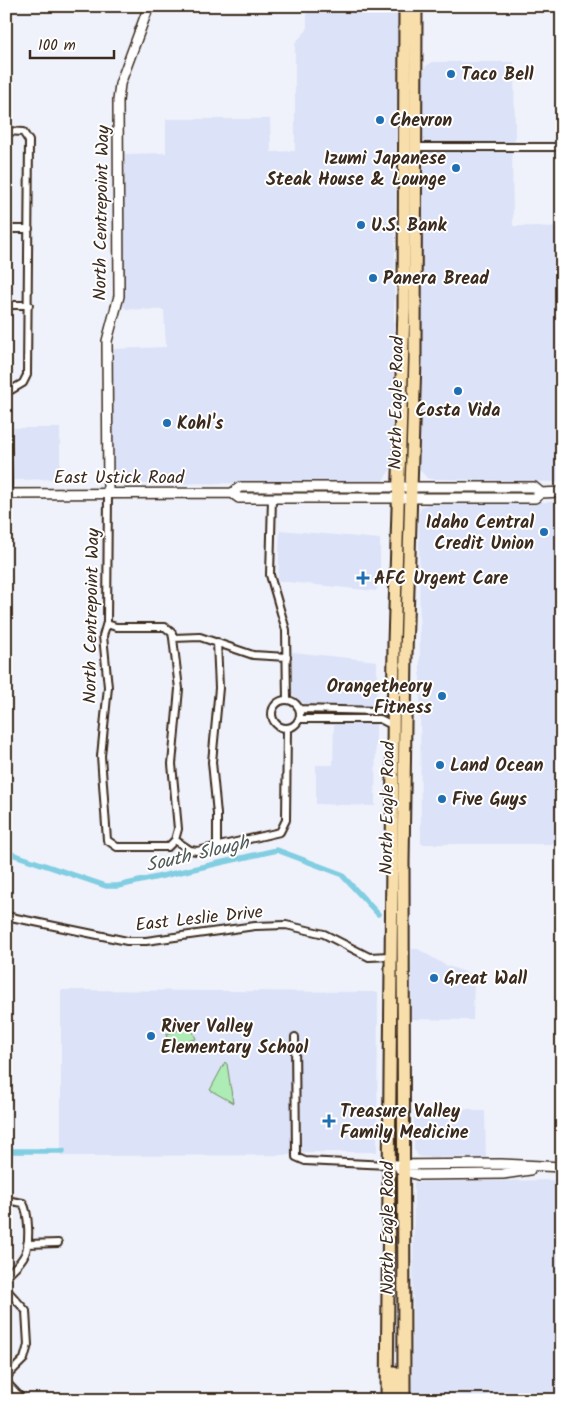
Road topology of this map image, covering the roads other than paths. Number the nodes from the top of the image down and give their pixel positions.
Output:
1 (149, 6) edge
2 (405, 6) edge
3 (416, 6) edge
4 (6, 131) edge
5 (410, 147) junction
6 (562, 147) edge
7 (6, 229) edge
8 (29, 229) junction
9 (6, 305) edge
10 (29, 305) junction
11 (6, 392) edge
12 (6, 406) edge
13 (399, 486) junction
14 (412, 486) junction
15 (562, 492) edge
16 (108, 493) junction
17 (232, 493) junction
18 (541, 493) junction
19 (7, 494) edge
20 (272, 498) junction
21 (399, 499) junction
22 (412, 499) junction
23 (6, 510) edge
24 (107, 624) junction
25 (173, 638) junction
26 (217, 642) junction
27 (394, 643) junction
28 (287, 658) junction
29 (287, 700) junction
30 (300, 709) junction
31 (300, 719) junction
32 (394, 727) junction
33 (287, 728) junction
34 (404, 771) junction
35 (393, 779) junction
36 (175, 840) junction
37 (217, 847) junction
38 (403, 862) junction
39 (6, 916) edge
40 (391, 956) junction
41 (296, 1037) dead end
42 (388, 1165) junction
43 (404, 1167) junction
44 (562, 1167) edge
45 (6, 1200) edge
46 (27, 1244) junction
47 (58, 1244) dead end
48 (6, 1276) edge
49 (6, 1289) edge
50 (387, 1343) junction
51 (6, 1377) edge
52 (6, 1382) edge
53 (23, 1400) edge
54 (387, 1400) edge
55 (395, 1400) edge
56 (404, 1400) edge

1 - 16 main road, North Centrepoint Way
2 - 5 highway
3 - 5 highway, North Eagle Road
4 - 8 street
5 - 6 street
5 - 13 highway, North Eagle Road
5 - 14 highway, North Eagle Road
7 - 8 street
8 - 10 street
9 - 10 street
10 - 11 street
12 - 19 street
13 - 14 main road, East Ustick Road
13 - 17 main road, East Ustick Road
13 - 21 highway, North Eagle Road
14 - 18 main road
14 - 22 highway, North Eagle Road
15 - 18 main road
16 - 17 main road, East Ustick Road
16 - 19 main road, East Ustick Road
16 - 24 street, North Centrepoint Way
17 - 20 main road, East Ustick Road
18 - 22 main road
19 - 23 street
20 - 21 main road, East Ustick Road
20 - 28 street
21 - 22 main road, East Ustick Road
21 - 27 highway, North Eagle Road
22 - 34 highway, North Eagle Road
24 - 25 street
24 - 36 street, North Centrepoint Way
25 - 26 street
25 - 36 street
26 - 28 street
26 - 37 street
27 - 30 street
27 - 32 highway, North Eagle Road
28 - 29 street
29 - 30 street
29 - 33 street
30 - 31 street
31 - 32 street
31 - 33 street
32 - 34 highway
32 - 35 highway, North Eagle Road
33 - 37 street
34 - 38 highway, North Eagle Road
35 - 38 highway
35 - 40 highway, North Eagle Road
36 - 37 street
38 - 43 highway, North Eagle Road
39 - 40 street, East Leslie Drive
40 - 42 highway, North Eagle Road
41 - 42 street
42 - 43 main road
42 - 50 highway, North Eagle Road
43 - 44 main road
43 - 56 highway, North Eagle Road
45 - 46 street
46 - 47 street
46 - 48 street
49 - 51 street
50 - 54 highway, North Eagle Road
50 - 55 highway
52 - 53 street

